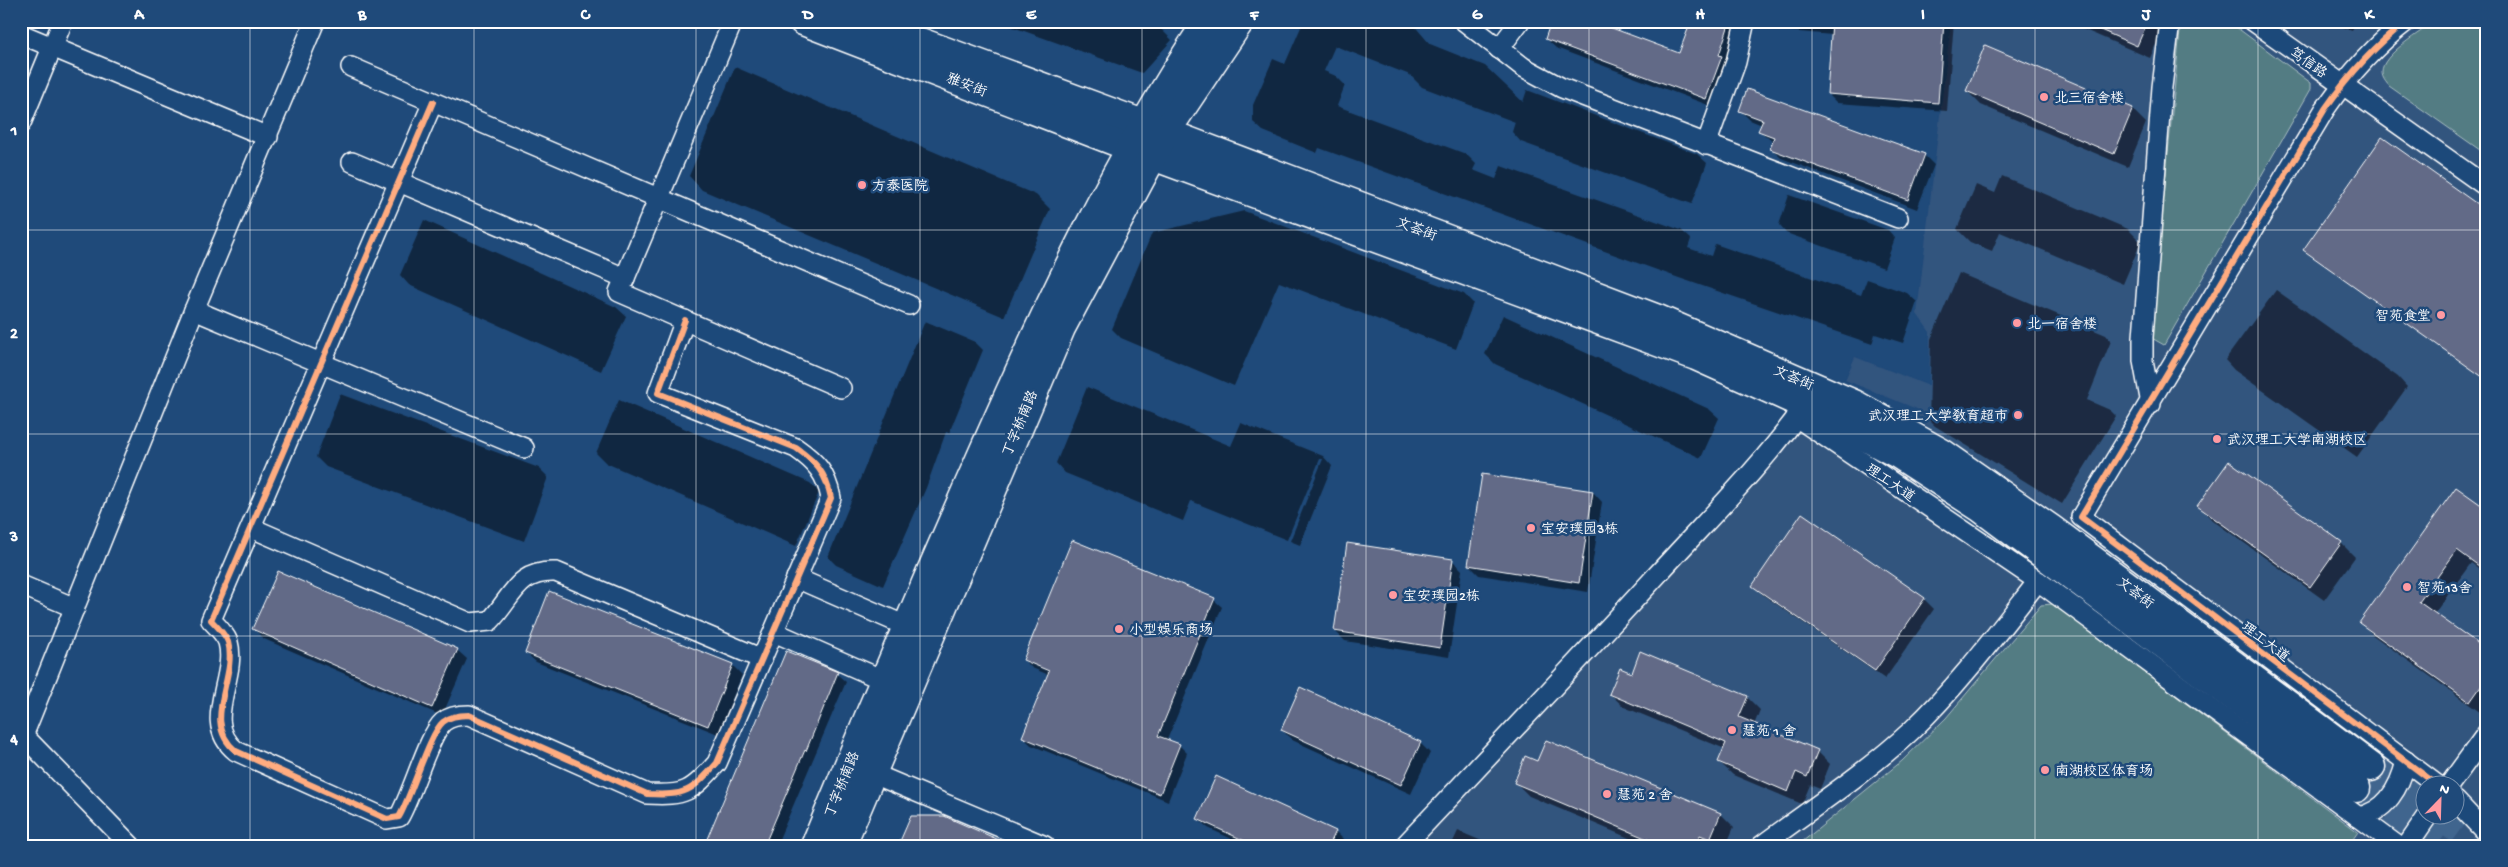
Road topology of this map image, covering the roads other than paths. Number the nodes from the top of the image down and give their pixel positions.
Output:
1 (63, 21) edge
2 (315, 21) edge
3 (733, 21) edge
4 (803, 21) edge
5 (863, 21) edge
6 (1208, 21) edge
7 (1240, 21) edge
8 (1464, 21) edge
9 (1520, 21) edge
10 (1745, 21) edge
11 (2170, 21) edge
12 (2252, 21) edge
13 (2407, 21) edge
14 (21, 34) edge
15 (52, 47) junction
16 (1499, 49) junction
17 (351, 67) dead end
18 (2342, 85) junction
19 (433, 102) junction
20 (21, 122) edge
21 (268, 137) junction
22 (1148, 140) junction
23 (1706, 145) junction
24 (352, 162) dead end
25 (399, 182) junction
26 (2487, 186) edge
27 (659, 198) junction
28 (1898, 218) dead end
29 (625, 278) junction
30 (909, 305) dead end
31 (194, 310) junction
32 (685, 320) junction
33 (322, 363) junction
34 (841, 388) dead end
35 (2151, 404) junction
36 (1800, 411) junction
37 (524, 448) dead end
38 (252, 528) junction
39 (796, 578) junction
40 (2038, 582) junction
41 (21, 585) edge
42 (75, 608) junction
43 (906, 626) junction
44 (774, 632) junction
45 (762, 659) junction
46 (883, 680) junction
47 (2487, 733) edge
48 (22, 738) edge
49 (2406, 761) junction
50 (860, 768) junction
51 (2423, 774) edge
52 (2457, 774) edge
53 (2466, 812) edge
54 (2358, 817) junction
55 (2422, 824) edge
56 (2487, 834) edge
57 (131, 846) edge
58 (815, 846) edge
59 (841, 846) edge
60 (1045, 846) edge
61 (1404, 846) edge
62 (1761, 846) edge
63 (2398, 846) edge
64 (2407, 846) edge

1 - 15 street
2 - 21 street
3 - 27 street
4 - 22 main road, 雅安街
5 - 22 main road, 雅安街
6 - 22 main road, 丁字桥南路
7 - 22 main road, 丁字桥南路
8 - 16 street
9 - 16 street
10 - 23 street
11 - 35 street
12 - 18 street, 笃信路
13 - 18 street
14 - 15 street
15 - 20 street
15 - 21 street
16 - 23 street
17 - 19 street
18 - 26 street, 笃信路
18 - 35 street
19 - 25 street
19 - 27 street
21 - 31 street
22 - 36 main road, 文荟街
22 - 36 main road, 文荟街
22 - 43 main road, 丁字桥南路
22 - 50 main road, 丁字桥南路
23 - 28 street
24 - 25 street
25 - 29 street
25 - 33 street
27 - 29 street
27 - 30 street
29 - 32 street
31 - 33 street
31 - 42 street
32 - 34 street
32 - 39 street
33 - 37 street
33 - 38 street
35 - 49 street, 理工大道
36 - 40 street, 理工大道
36 - 61 street
38 - 45 street
38 - 45 street
39 - 43 street
39 - 44 street
40 - 54 street, 理工大道
40 - 62 street
41 - 42 street
42 - 48 street
43 - 46 main road, 丁字桥南路
44 - 45 street
44 - 46 street
46 - 50 main road, 丁字桥南路
47 - 52 street
48 - 57 street
49 - 51 street, 理工大道
49 - 54 street
50 - 58 main road, 丁字桥南路
50 - 59 main road, 丁字桥南路
50 - 60 street
53 - 56 street
54 - 63 street, 理工大道
55 - 64 street

